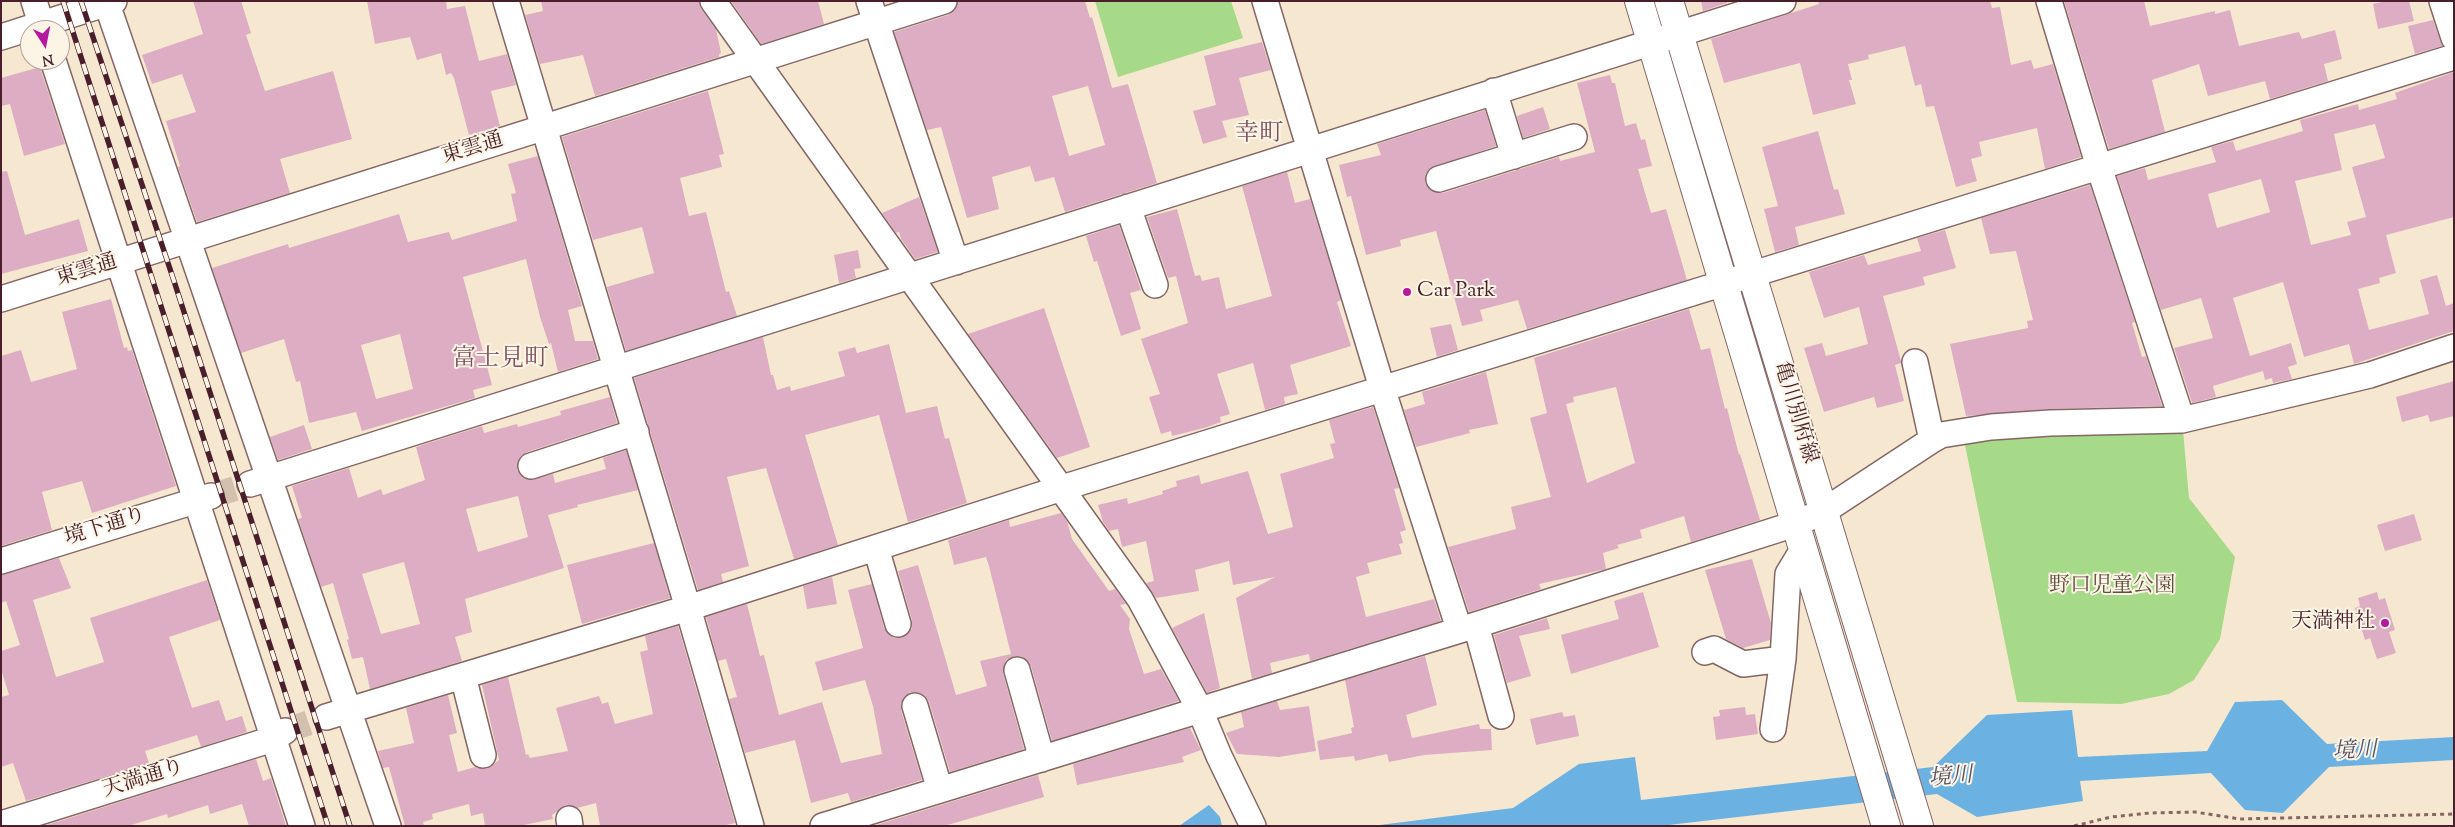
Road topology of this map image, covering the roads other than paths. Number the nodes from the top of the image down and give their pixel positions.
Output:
1 (506, 1) edge
2 (713, 1) edge
3 (944, 1) edge
4 (1265, 1) edge
5 (1639, 1) edge
6 (1669, 1) edge
7 (1783, 1) edge
8 (2049, 1) edge
9 (2442, 1) edge
10 (109, 2) edge
11 (872, 12) edge
12 (39, 18) edge
13 (1679, 34) junction
14 (1, 37) edge
15 (2454, 38) edge
16 (1652, 43) junction
17 (2454, 57) edge
18 (756, 62) junction
19 (56, 70) edge
20 (1494, 91) junction
21 (543, 128) junction
22 (1574, 137) dead end
23 (1309, 150) junction
24 (1514, 156) junction
25 (2099, 167) junction
26 (1439, 179) dead end
27 (1128, 207) junction
28 (188, 240) junction
29 (118, 262) junction
30 (956, 262) junction
31 (1751, 274) junction
32 (911, 276) junction
33 (1722, 283) junction
34 (1155, 285) dead end
35 (1, 299) edge
36 (2454, 347) edge
37 (1915, 362) dead end
38 (617, 368) junction
39 (1383, 390) junction
40 (2182, 420) junction
41 (636, 432) junction
42 (1932, 440) junction
43 (531, 466) dead end
44 (259, 482) junction
45 (1062, 488) junction
46 (204, 498) junction
47 (1824, 511) junction
48 (1795, 524) junction
49 (876, 548) junction
50 (1802, 552) junction
51 (1, 561) edge
52 (688, 608) junction
53 (898, 624) dead end
54 (1467, 627) junction
55 (1705, 652) dead end
56 (1783, 658) junction
57 (1017, 670) dead end
58 (463, 676) junction
59 (915, 706) dead end
60 (1200, 710) junction
61 (338, 714) junction
62 (1501, 716) dead end
63 (1773, 729) dead end
64 (279, 735) junction
65 (483, 755) dead end
66 (1042, 759) junction
67 (940, 790) junction
68 (1, 824) edge
69 (302, 826) edge
70 (388, 826) edge
71 (751, 826) edge
72 (823, 826) edge
73 (1253, 826) edge
74 (1886, 826) edge
75 (1919, 826) edge

1 - 21 street
2 - 18 street
3 - 11 street, 東雲通
4 - 23 street
5 - 16 main road, 亀川別府線
6 - 13 main road, 亀川別府線
7 - 13 street
8 - 25 street
9 - 15 street
10 - 12 street
10 - 28 street
11 - 18 street, 東雲通
11 - 30 street
12 - 14 street
13 - 16 street
13 - 31 main road, 亀川別府線
16 - 20 street
16 - 33 main road, 亀川別府線
17 - 25 street
18 - 21 street, 東雲通
18 - 32 street
19 - 29 street
20 - 23 street
20 - 24 street
21 - 28 street, 東雲通
21 - 38 street
22 - 24 street
23 - 27 street
23 - 39 street
24 - 26 street
25 - 31 street
25 - 40 street
27 - 30 street
27 - 34 street
28 - 29 street, 東雲通
28 - 44 street
29 - 35 street, 東雲通
29 - 46 street
30 - 32 street
31 - 33 street
31 - 47 main road, 亀川別府線
32 - 38 street
32 - 45 street
33 - 39 street
33 - 48 main road, 亀川別府線
36 - 40 street
37 - 42 street
38 - 41 street
38 - 44 street
39 - 45 street
39 - 54 street
40 - 42 street
41 - 43 street
41 - 52 street
42 - 47 street
44 - 61 street
45 - 49 street
45 - 60 street
46 - 51 street, 境下通り
46 - 64 street
47 - 48 street
47 - 75 main road, 亀川別府線
48 - 50 main road, 亀川別府線
48 - 54 street
49 - 52 street
49 - 53 street
50 - 56 street
50 - 74 main road, 亀川別府線
52 - 58 street
52 - 71 street
54 - 60 street
54 - 62 street
55 - 56 street
56 - 63 street
57 - 66 street
58 - 61 street
58 - 65 street
59 - 67 street
60 - 66 street
60 - 73 street
61 - 70 street
64 - 68 street, 天満通り
64 - 69 street
66 - 67 street
67 - 72 street

